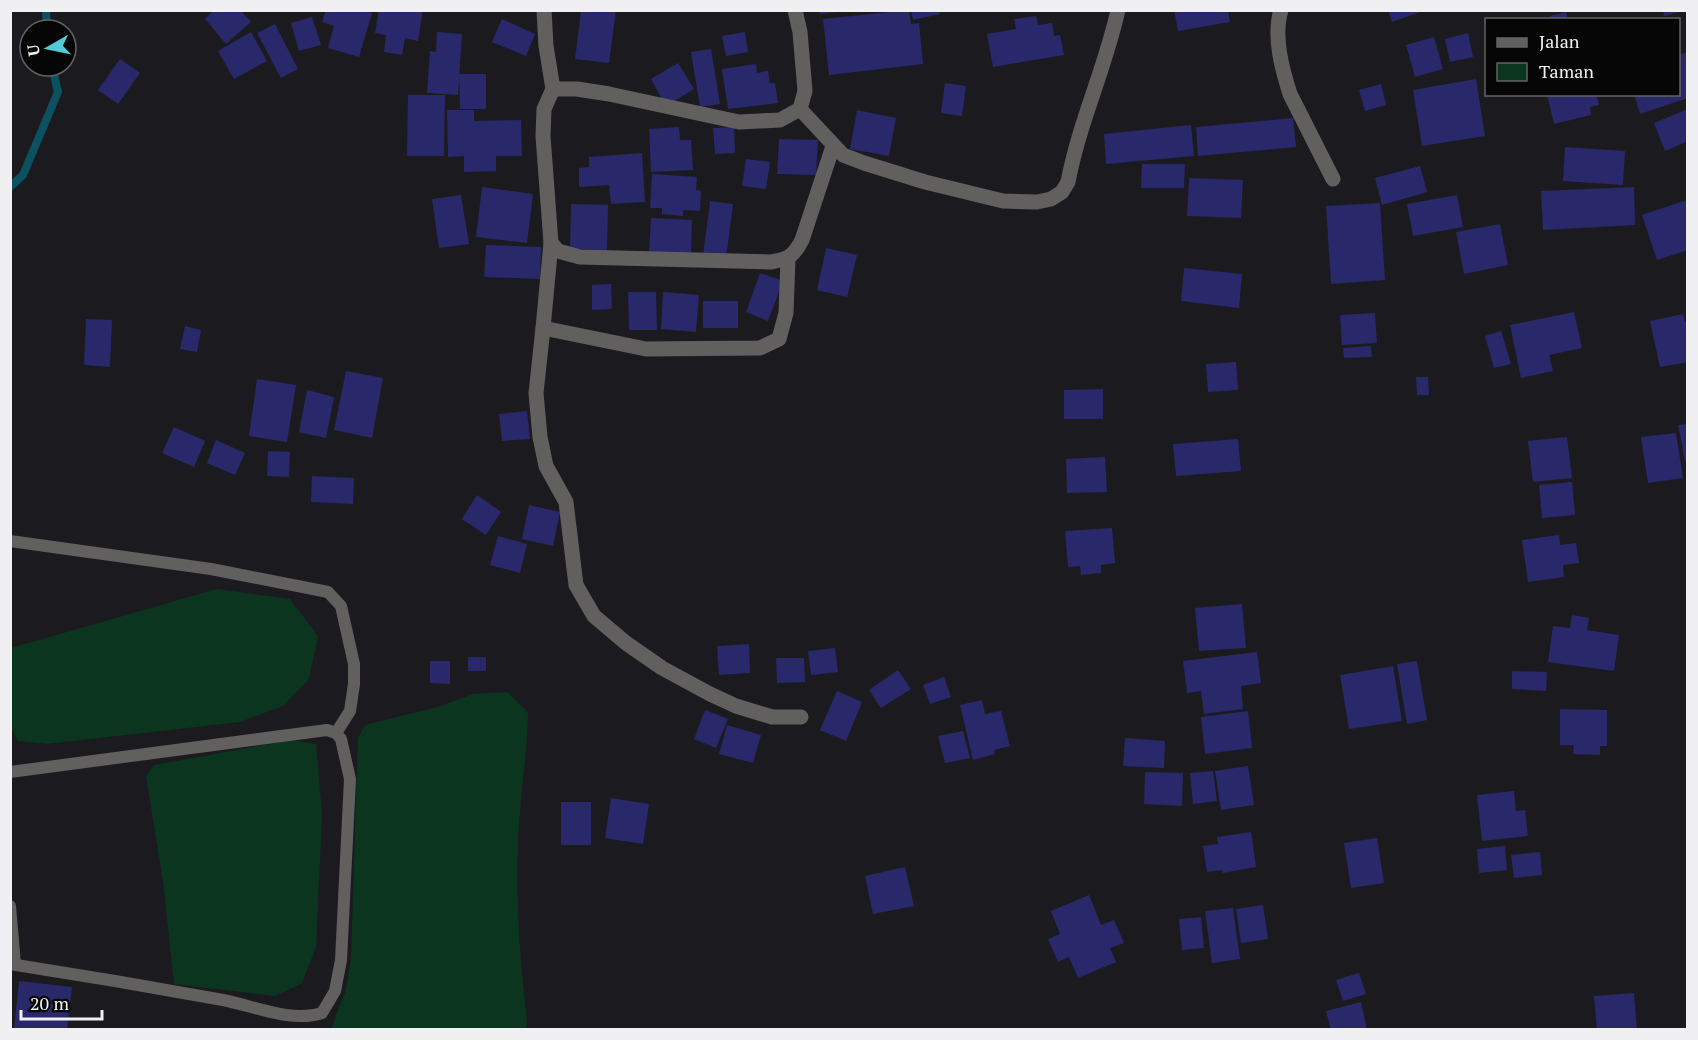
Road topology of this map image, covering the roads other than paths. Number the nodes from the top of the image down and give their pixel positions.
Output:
1 (544, 10) edge
2 (795, 10) edge
3 (1118, 10) edge
4 (1281, 10) edge
5 (553, 89) junction
6 (800, 109) junction
7 (834, 146) junction
8 (1333, 179) dead end
9 (551, 243) junction
10 (788, 259) junction
11 (543, 328) junction
12 (10, 541) edge
13 (801, 717) dead end
14 (336, 734) junction
15 (10, 772) edge
16 (10, 906) edge
17 (13, 964) edge

1 - 5 street
2 - 6 street
3 - 7 street
4 - 8 street
5 - 6 street
5 - 9 street
6 - 7 street
7 - 10 street
9 - 10 street
9 - 11 street
10 - 11 street
11 - 13 street
12 - 14 lane
14 - 15 lane
14 - 17 lane
16 - 17 lane

